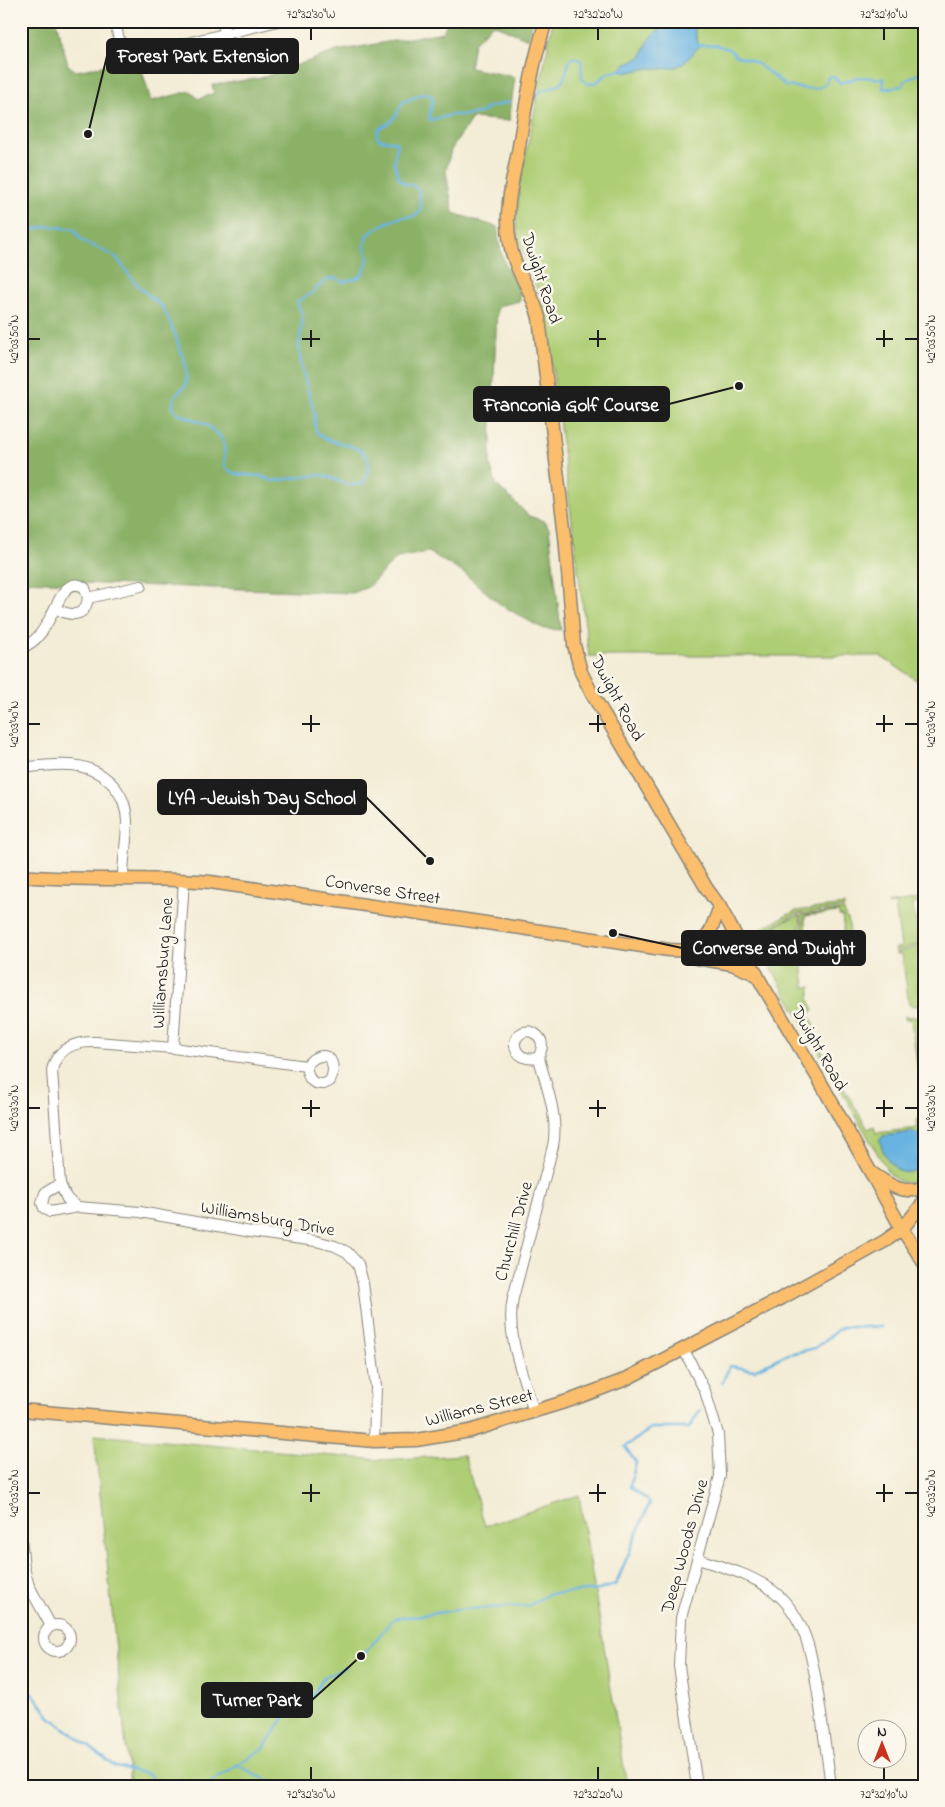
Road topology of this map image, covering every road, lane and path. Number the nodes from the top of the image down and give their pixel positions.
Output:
1 (115, 21) edge
2 (222, 21) edge
3 (278, 21) edge
4 (546, 21) edge
5 (226, 35) junction
6 (141, 586) dead end
7 (88, 598) junction
8 (54, 608) junction
9 (21, 648) edge
10 (21, 768) edge
11 (21, 876) edge
12 (123, 878) junction
13 (184, 880) junction
14 (720, 907) junction
15 (735, 935) junction
16 (698, 950) junction
17 (681, 951) junction
18 (757, 975) junction
19 (173, 1048) junction
20 (539, 1058) dead end
21 (306, 1066) dead end
22 (870, 1172) junction
23 (60, 1184) junction
24 (924, 1187) edge
25 (924, 1202) edge
26 (78, 1207) junction
27 (902, 1229) junction
28 (924, 1263) edge
29 (684, 1350) junction
30 (21, 1410) edge
31 (534, 1413) junction
32 (374, 1441) junction
33 (21, 1537) edge
34 (698, 1559) junction
35 (23, 1576) edge
36 (51, 1626) dead end
37 (696, 1786) edge
38 (831, 1786) edge

1 - 5 street
2 - 5 street
3 - 5 street
4 - 14 main road, Dwight Road
6 - 7 street
7 - 8 street
7 - 8 street
8 - 9 street
10 - 12 street
11 - 12 main road, Converse Street
12 - 13 main road, Converse Street
13 - 17 main road, Converse Street
13 - 19 street, Williamsburg Lane
14 - 15 main road, Dwight Road
14 - 16 main road
15 - 16 main road, Converse Street
15 - 18 main road, Dwight Road
16 - 17 main road, Converse Street
17 - 18 main road
18 - 22 main road, Dwight Road
19 - 21 street
19 - 23 street
20 - 31 street, Churchill Drive
22 - 24 main road
22 - 27 main road, Dwight Road
23 - 26 street
23 - 26 street, Williamsburg Drive
25 - 27 main road, Williams Street
26 - 32 street, Williamsburg Drive
27 - 28 main road, Dwight Road
27 - 29 main road, Williams Street
29 - 31 main road, Williams Street
29 - 34 street, Deep Woods Drive
30 - 32 main road, Williams Street
31 - 32 main road, Williams Street
33 - 35 street
34 - 37 street, Deep Woods Drive
34 - 38 street
35 - 36 street

